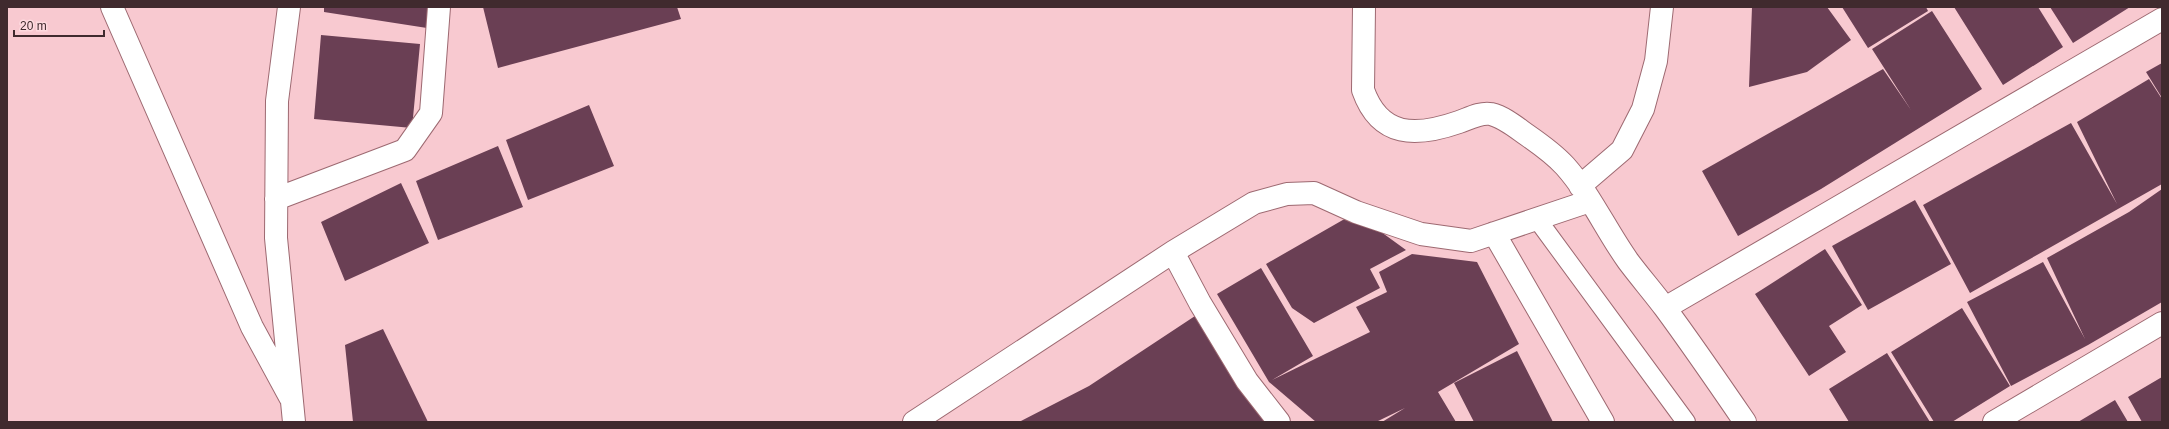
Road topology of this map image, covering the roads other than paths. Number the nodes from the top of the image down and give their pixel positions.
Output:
1 (112, 7) edge
2 (289, 7) edge
3 (439, 7) edge
4 (1364, 7) edge
5 (1662, 7) edge
6 (2162, 19) edge
7 (1585, 194) junction
8 (276, 199) junction
9 (1537, 219) junction
10 (1494, 234) junction
11 (1173, 252) junction
12 (1665, 308) junction
13 (2162, 323) edge
14 (290, 397) junction
15 (294, 422) edge
16 (914, 422) edge
17 (1279, 422) edge
18 (1603, 422) edge
19 (1686, 422) edge
20 (1745, 422) edge
21 (1994, 422) edge

1 - 14 street
2 - 8 street
3 - 8 street
4 - 7 street
5 - 7 street
6 - 12 street
7 - 9 street
7 - 12 street
8 - 14 street
9 - 10 street
9 - 19 lane
10 - 11 street
10 - 18 street
11 - 16 street
11 - 17 street
12 - 20 street
13 - 21 street
14 - 15 street

